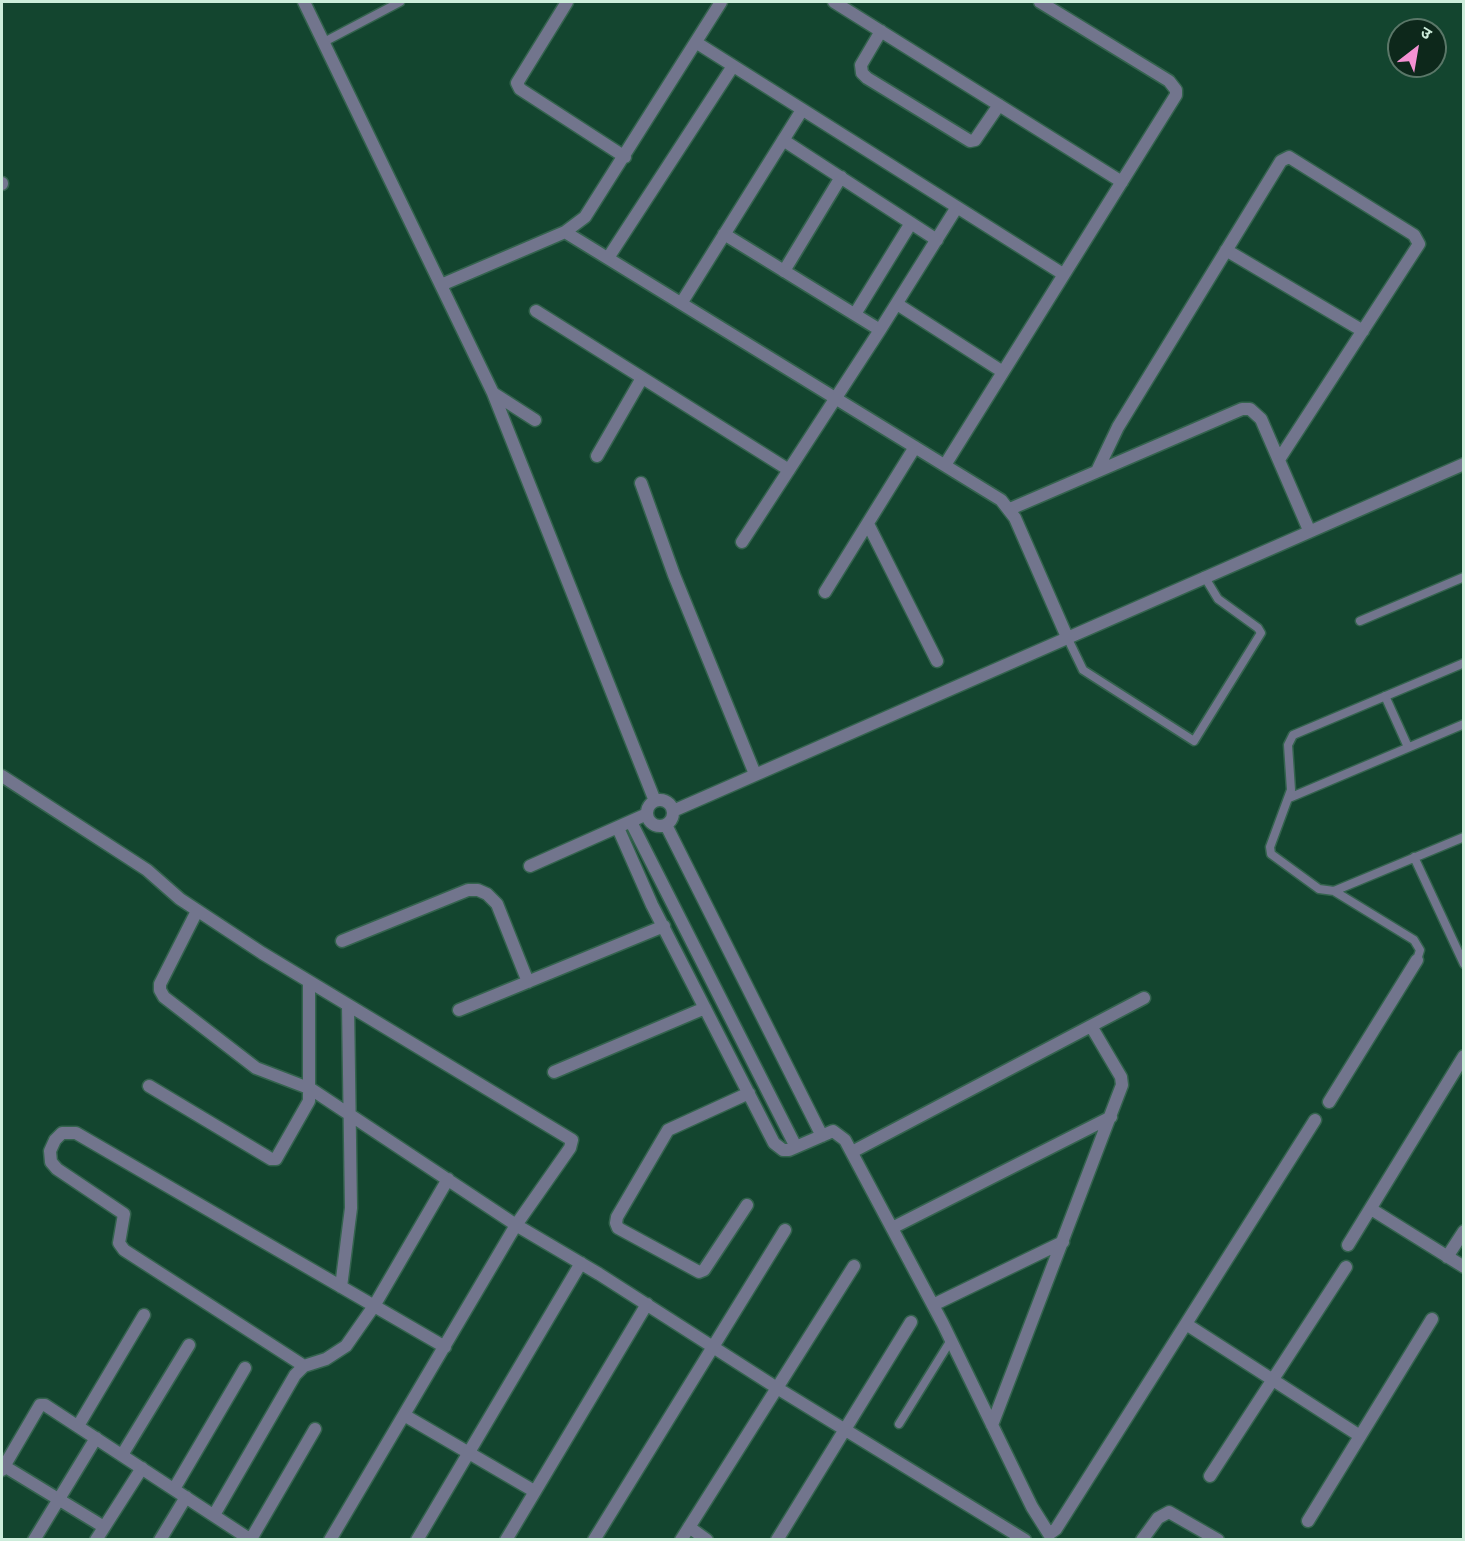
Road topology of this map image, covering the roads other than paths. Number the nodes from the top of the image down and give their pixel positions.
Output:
1 (305, 2) edge
2 (400, 2) edge
3 (567, 2) edge
4 (722, 2) edge
5 (834, 2) edge
6 (1040, 2) edge
7 (880, 31) junction
8 (324, 42) junction
9 (697, 43) junction
10 (733, 66) junction
11 (999, 105) junction
12 (802, 110) junction
13 (783, 140) junction
14 (625, 157) junction
15 (841, 177) junction
16 (1122, 182) junction
17 (957, 207) junction
18 (911, 223) junction
19 (565, 232) junction
20 (724, 234) junction
21 (937, 240) junction
22 (1226, 250) junction
23 (608, 258) junction
24 (784, 271) junction
25 (1064, 274) junction
26 (441, 285) junction
27 (682, 302) junction
28 (897, 304) junction
29 (536, 311) dead end
30 (855, 314) junction
31 (880, 330) junction
32 (1363, 330) junction
33 (1003, 372) junction
34 (642, 378) junction
35 (493, 393) junction
36 (835, 399) junction
37 (535, 420) dead end
38 (915, 447) junction
39 (597, 456) dead end
40 (1280, 458) junction
41 (1464, 464) edge
42 (945, 465) junction
43 (789, 470) junction
44 (1097, 471) junction
45 (641, 483) dead end
46 (1010, 509) junction
47 (868, 524) junction
48 (1309, 530) junction
49 (742, 542) dead end
50 (1204, 576) junction
51 (1464, 578) edge
52 (825, 592) dead end
53 (1360, 621) dead end
54 (1067, 637) junction
55 (937, 661) dead end
56 (1464, 663) edge
57 (1385, 696) junction
58 (1464, 724) edge
59 (1408, 747) junction
60 (755, 774) junction
61 (2, 776) edge
62 (1289, 798) junction
63 (655, 801) junction
64 (673, 811) junction
65 (647, 814) junction
66 (631, 822) junction
67 (666, 825) junction
68 (618, 828) junction
69 (1464, 837) edge
70 (1414, 857) junction
71 (530, 866) dead end
72 (1334, 891) junction
73 (197, 911) junction
74 (664, 927) junction
75 (342, 941) dead end
76 (1417, 960) joint
77 (1464, 964) edge
78 (309, 982) junction
79 (528, 982) junction
80 (1144, 998) dead end
81 (348, 1005) junction
82 (705, 1008) junction
83 (459, 1010) dead end
84 (1091, 1026) junction
85 (1464, 1056) edge
86 (554, 1072) dead end
87 (149, 1086) dead end
88 (311, 1089) junction
89 (749, 1093) junction
90 (1329, 1102) dead end
91 (349, 1115) junction
92 (1111, 1117) junction
93 (1315, 1120) dead end
94 (822, 1136) junction
95 (796, 1147) junction
96 (852, 1152) junction
97 (448, 1179) junction
98 (747, 1205) dead end
99 (1371, 1209) junction
100 (516, 1225) junction
101 (892, 1228) junction
102 (785, 1230) dead end
103 (1464, 1231) edge
104 (1063, 1242) junction
105 (1348, 1245) dead end
106 (1447, 1257) junction
107 (581, 1263) junction
108 (854, 1266) dead end
109 (1346, 1267) dead end
110 (1464, 1267) edge
111 (341, 1287) junction
112 (647, 1304) junction
113 (933, 1305) junction
114 (374, 1306) junction
115 (144, 1315) dead end
116 (1432, 1319) dead end
117 (910, 1322) dead end
118 (1186, 1324) junction
119 (951, 1340) junction
120 (189, 1345) dead end
121 (714, 1346) junction
122 (445, 1347) junction
123 (304, 1366) junction
124 (245, 1368) dead end
125 (1273, 1380) junction
126 (777, 1388) junction
127 (404, 1415) junction
128 (899, 1424) dead end
129 (992, 1425) junction
130 (78, 1426) junction
131 (315, 1429) dead end
132 (846, 1429) junction
133 (1360, 1436) junction
134 (96, 1438) junction
135 (469, 1453) junction
136 (122, 1455) junction
137 (3, 1468) edge
138 (142, 1468) junction
139 (1210, 1476) dead end
140 (174, 1489) junction
141 (534, 1491) junction
142 (186, 1497) junction
143 (59, 1499) junction
144 (213, 1515) junction
145 (1308, 1521) dead end
146 (104, 1527) junction
147 (688, 1527) junction
148 (34, 1539) edge
149 (96, 1539) edge
150 (160, 1539) edge
151 (251, 1539) edge
152 (330, 1539) edge
153 (417, 1539) edge
154 (506, 1539) edge
155 (594, 1539) edge
156 (681, 1539) edge
157 (707, 1539) edge
158 (777, 1539) edge
159 (1025, 1539) edge
160 (1142, 1539) edge
161 (1218, 1539) edge

1 - 8 street
2 - 8 lane
3 - 14 street
4 - 9 street
5 - 7 street
6 - 16 street
7 - 11 street
7 - 11 street
8 - 26 street
9 - 10 street
9 - 14 street
10 - 12 street
10 - 23 street
11 - 16 street
12 - 13 street
12 - 17 street
13 - 15 street
13 - 20 street
14 - 19 street
15 - 18 street
15 - 24 street
16 - 25 street
17 - 21 street
17 - 25 street
18 - 21 street
18 - 30 street
19 - 23 street
19 - 26 street
20 - 24 street
20 - 27 street
21 - 28 street
22 - 32 street
22 - 32 street
22 - 44 street
23 - 27 street
24 - 30 street
25 - 33 street
26 - 35 street
27 - 36 street
28 - 31 street
28 - 33 street
29 - 34 street
30 - 31 street
31 - 36 street
32 - 40 street
33 - 42 street
34 - 39 street
34 - 43 street
35 - 37 street
35 - 63 street
36 - 38 street
36 - 43 street
38 - 42 street
38 - 47 street
40 - 44 street
40 - 48 street
41 - 48 street
42 - 46 street
43 - 49 street
44 - 46 street
45 - 60 street
46 - 54 street
47 - 52 street
47 - 55 street
48 - 50 street
50 - 54 street
50 - 54 lane
51 - 53 lane
54 - 60 street
56 - 57 lane
57 - 59 lane
57 - 62 lane
58 - 59 lane
59 - 62 lane
60 - 64 street
61 - 73 street
62 - 72 lane
63 - 64 street
63 - 65 street
64 - 67 street
65 - 66 street
65 - 67 street
66 - 68 street
66 - 95 street
67 - 94 street
68 - 71 street
68 - 74 street
69 - 70 lane
70 - 72 lane
70 - 77 lane
72 - 76 lane
73 - 78 street
73 - 88 street
74 - 79 street
74 - 82 street
75 - 79 street
76 - 90 street
78 - 81 street
78 - 88 street
79 - 83 street
80 - 84 street
81 - 91 street
81 - 100 street
82 - 86 street
82 - 89 street
84 - 92 street
84 - 96 street
85 - 99 street
87 - 88 street
88 - 91 street
89 - 95 street
89 - 98 street
91 - 97 street
91 - 111 street
92 - 101 street
92 - 104 street
93 - 118 street
94 - 95 street
94 - 96 street
96 - 101 street
97 - 100 street
97 - 114 street
99 - 105 street
99 - 106 street
100 - 107 street
100 - 122 street
101 - 113 street
102 - 121 street
103 - 106 street
104 - 113 street
104 - 129 street
106 - 110 street
107 - 112 street
107 - 135 street
108 - 126 street
109 - 125 street
111 - 114 street
111 - 123 street
112 - 121 street
112 - 141 street
113 - 119 street
114 - 122 street
114 - 123 street
115 - 130 street
116 - 133 street
117 - 132 street
118 - 125 street
118 - 129 street
119 - 128 lane
119 - 129 street
120 - 136 street
121 - 126 street
121 - 155 street
122 - 127 street
123 - 144 street
124 - 140 street
125 - 133 street
125 - 139 street
126 - 132 street
126 - 147 street
127 - 135 street
127 - 152 street
130 - 134 street
130 - 137 street
131 - 151 street
132 - 158 street
132 - 159 street
133 - 145 street
134 - 136 street
134 - 143 street
135 - 141 street
135 - 153 street
136 - 138 street
137 - 143 street
138 - 140 street
138 - 146 street
140 - 142 street
141 - 154 street
142 - 144 street
142 - 150 street
143 - 146 street
143 - 148 street
144 - 151 street
146 - 149 street
147 - 156 street
147 - 157 street
160 - 161 street

